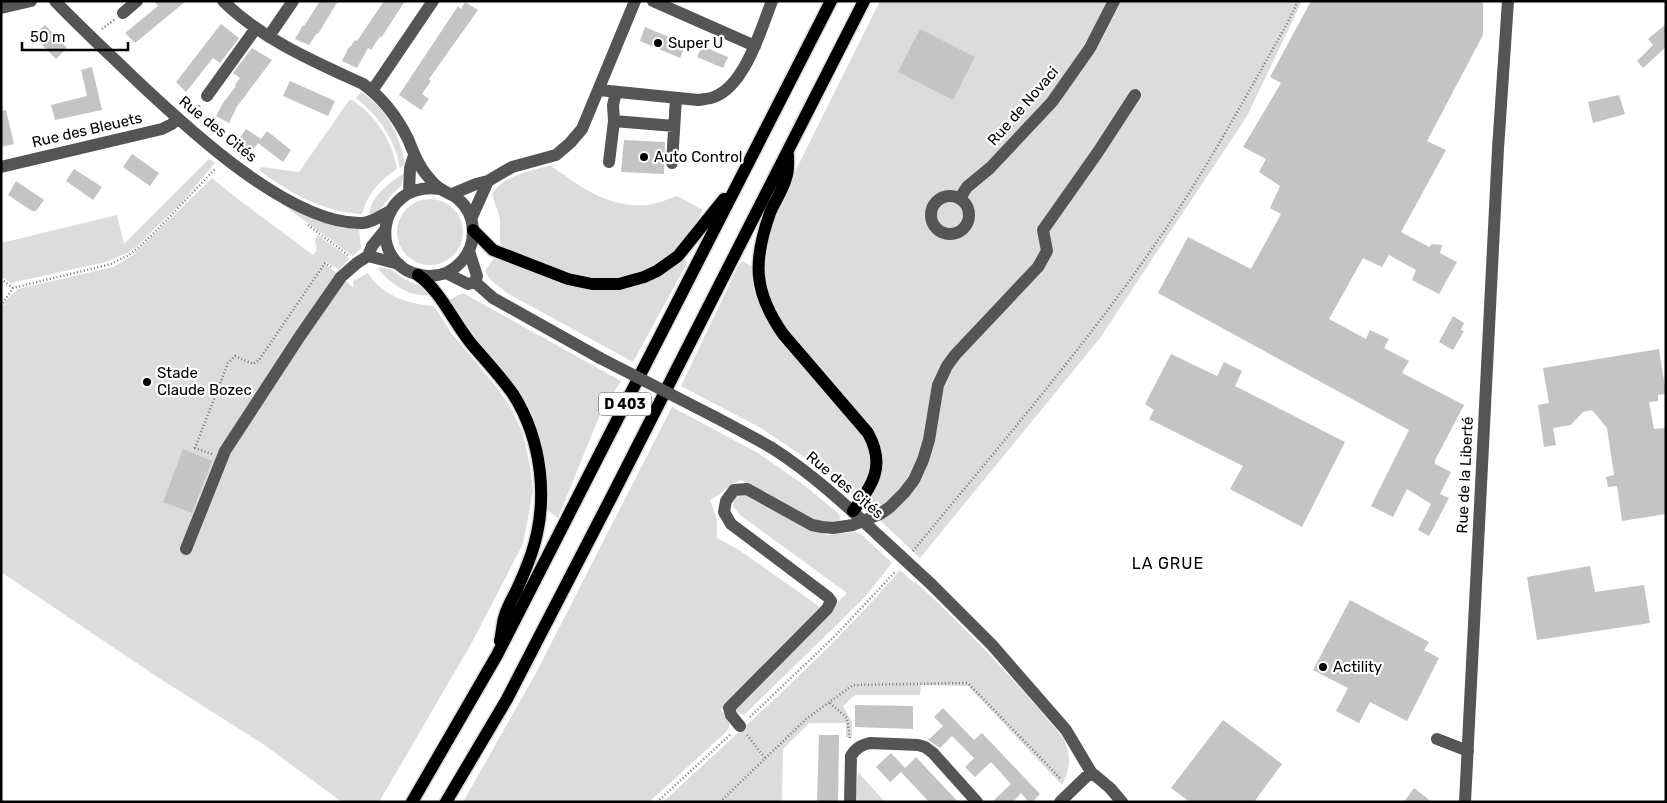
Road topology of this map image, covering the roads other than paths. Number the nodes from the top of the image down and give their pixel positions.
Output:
1 (31, 1) edge
2 (55, 1) edge
3 (137, 1) edge
4 (223, 1) edge
5 (294, 1) edge
6 (433, 1) edge
7 (635, 1) edge
8 (653, 1) edge
9 (772, 1) edge
10 (831, 1) edge
11 (864, 1) edge
12 (1114, 1) edge
13 (1508, 1) edge
14 (1, 8) edge
15 (123, 13) road end
16 (256, 28) junction
17 (269, 36) junction
18 (755, 46) junction
19 (599, 90) junction
20 (372, 91) junction
21 (616, 92) junction
22 (1135, 95) dead end
23 (206, 96) dead end
24 (676, 98) junction
25 (176, 118) junction
26 (614, 121) junction
27 (674, 126) junction
28 (789, 149) junction
29 (414, 155) junction
30 (610, 162) dead end
31 (672, 163) dead end
32 (1, 167) edge
33 (742, 175) junction
34 (488, 181) junction
35 (440, 189) junction
36 (409, 192) junction
37 (452, 194) junction
38 (960, 198) dead end
39 (390, 211) junction
40 (472, 224) junction
41 (385, 230) junction
42 (469, 252) junction
43 (368, 256) junction
44 (399, 264) junction
45 (446, 273) junction
46 (418, 275) junction
47 (475, 282) junction
48 (852, 511) junction
49 (864, 521) junction
50 (186, 549) dead end
51 (497, 655) junction
52 (740, 726) road end
53 (1437, 739) dead end
54 (1468, 751) junction
55 (1091, 772) junction
56 (412, 802) edge
57 (446, 802) edge
58 (850, 802) edge
59 (977, 802) edge
60 (1060, 802) edge
61 (1122, 802) edge
62 (1465, 802) edge

1 - 14 street
2 - 25 street, Rue des Cités
3 - 15 street
4 - 16 street
5 - 17 street
6 - 20 street
7 - 19 street
8 - 18 street
9 - 18 street
10 - 33 main road, D 403
11 - 28 main road, D 403
12 - 38 street, Rue de Novaci
13 - 54 street, Rue de la Liberté
16 - 17 street
16 - 23 street
17 - 20 street
18 - 24 street
19 - 21 street
19 - 34 street
20 - 29 street
21 - 24 street
21 - 26 street
22 - 49 street
24 - 27 street
25 - 32 street, Rue des Bleuets
25 - 39 street, Rue des Cités
26 - 27 street
26 - 30 street
27 - 31 street
28 - 48 main road
28 - 57 main road, D 403
29 - 35 street
29 - 36 street
33 - 40 main road
33 - 51 main road, D 403
34 - 37 street
34 - 40 street
35 - 36 street
35 - 37 street
36 - 39 street, Rue des Cités
37 - 40 street
39 - 41 street, Rue des Cités
40 - 42 street
41 - 43 street
41 - 44 street
42 - 45 street
42 - 47 street
43 - 44 street
43 - 50 street
44 - 46 street
45 - 46 street
45 - 47 street, Rue des Cités
46 - 51 main road
47 - 48 street, Rue des Cités, bridge
48 - 49 street, Rue des Cités
49 - 52 street
49 - 55 street, Rue des Cités, bridge
51 - 56 main road, D 403
53 - 54 street
54 - 62 street, Rue de la Liberté
55 - 60 street
55 - 61 street, Rue des Cités
58 - 59 street

